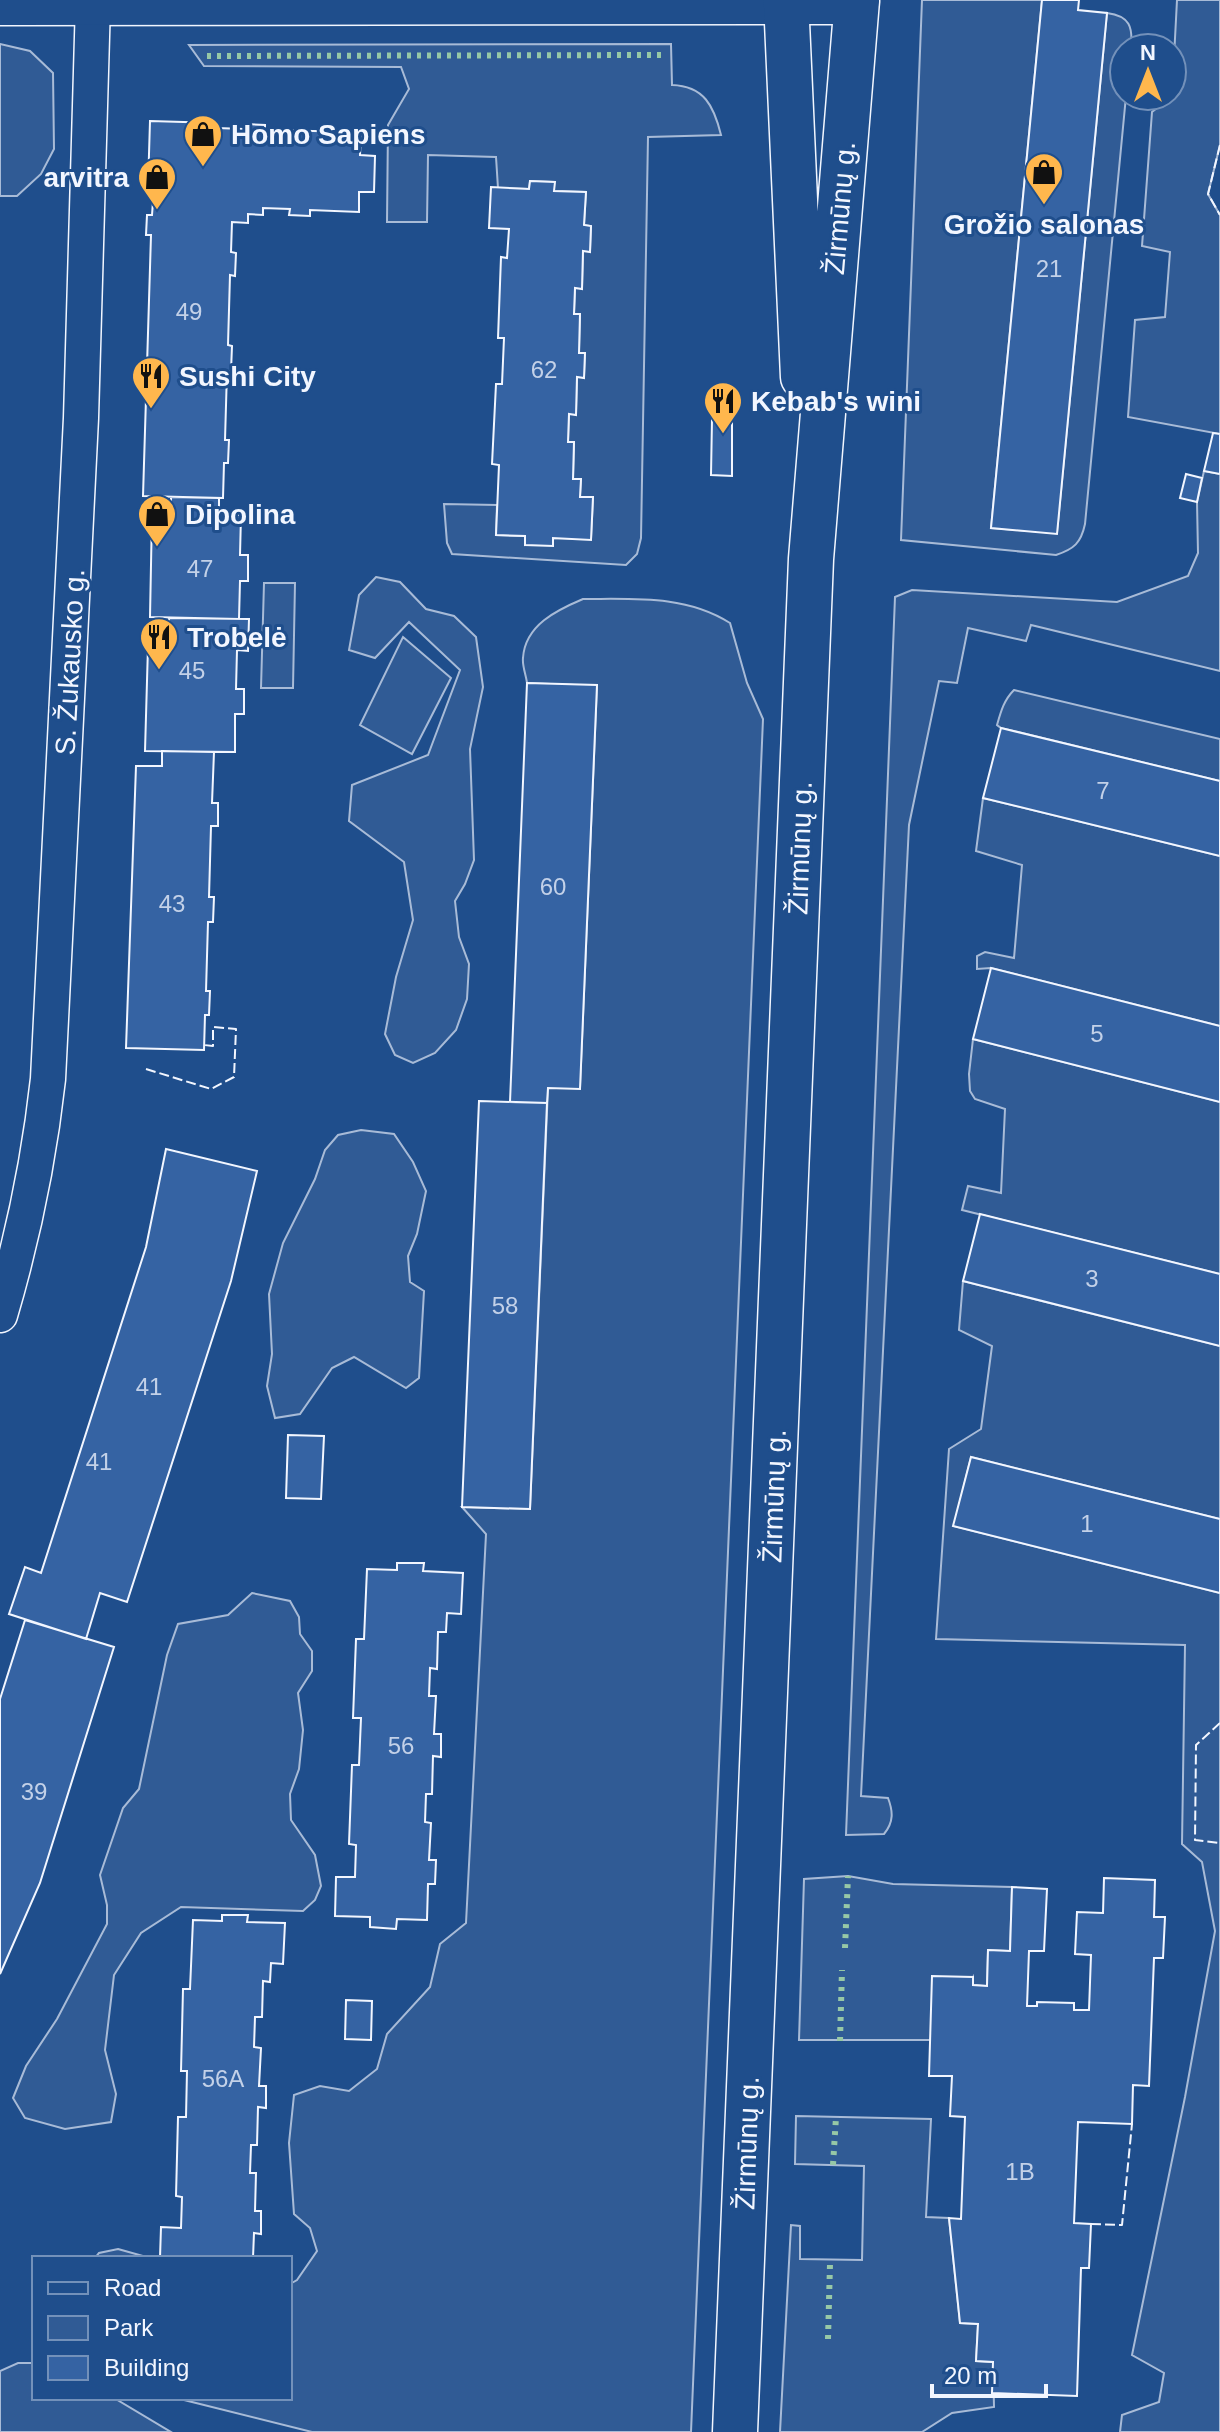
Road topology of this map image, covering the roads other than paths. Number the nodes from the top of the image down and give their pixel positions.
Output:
1 (786, 1) edge
2 (857, 1) edge
3 (93, 2) junction
4 (0, 3) edge
5 (811, 559) junction
6 (0, 1315) edge
7 (735, 2432) edge

1 - 2 main road
1 - 3 main road
1 - 5 main road, Žirmūnų g.
2 - 5 main road, Žirmūnų g.
3 - 4 main road
3 - 6 street, S. Žukausko g.
5 - 7 main road, Žirmūnų g.

